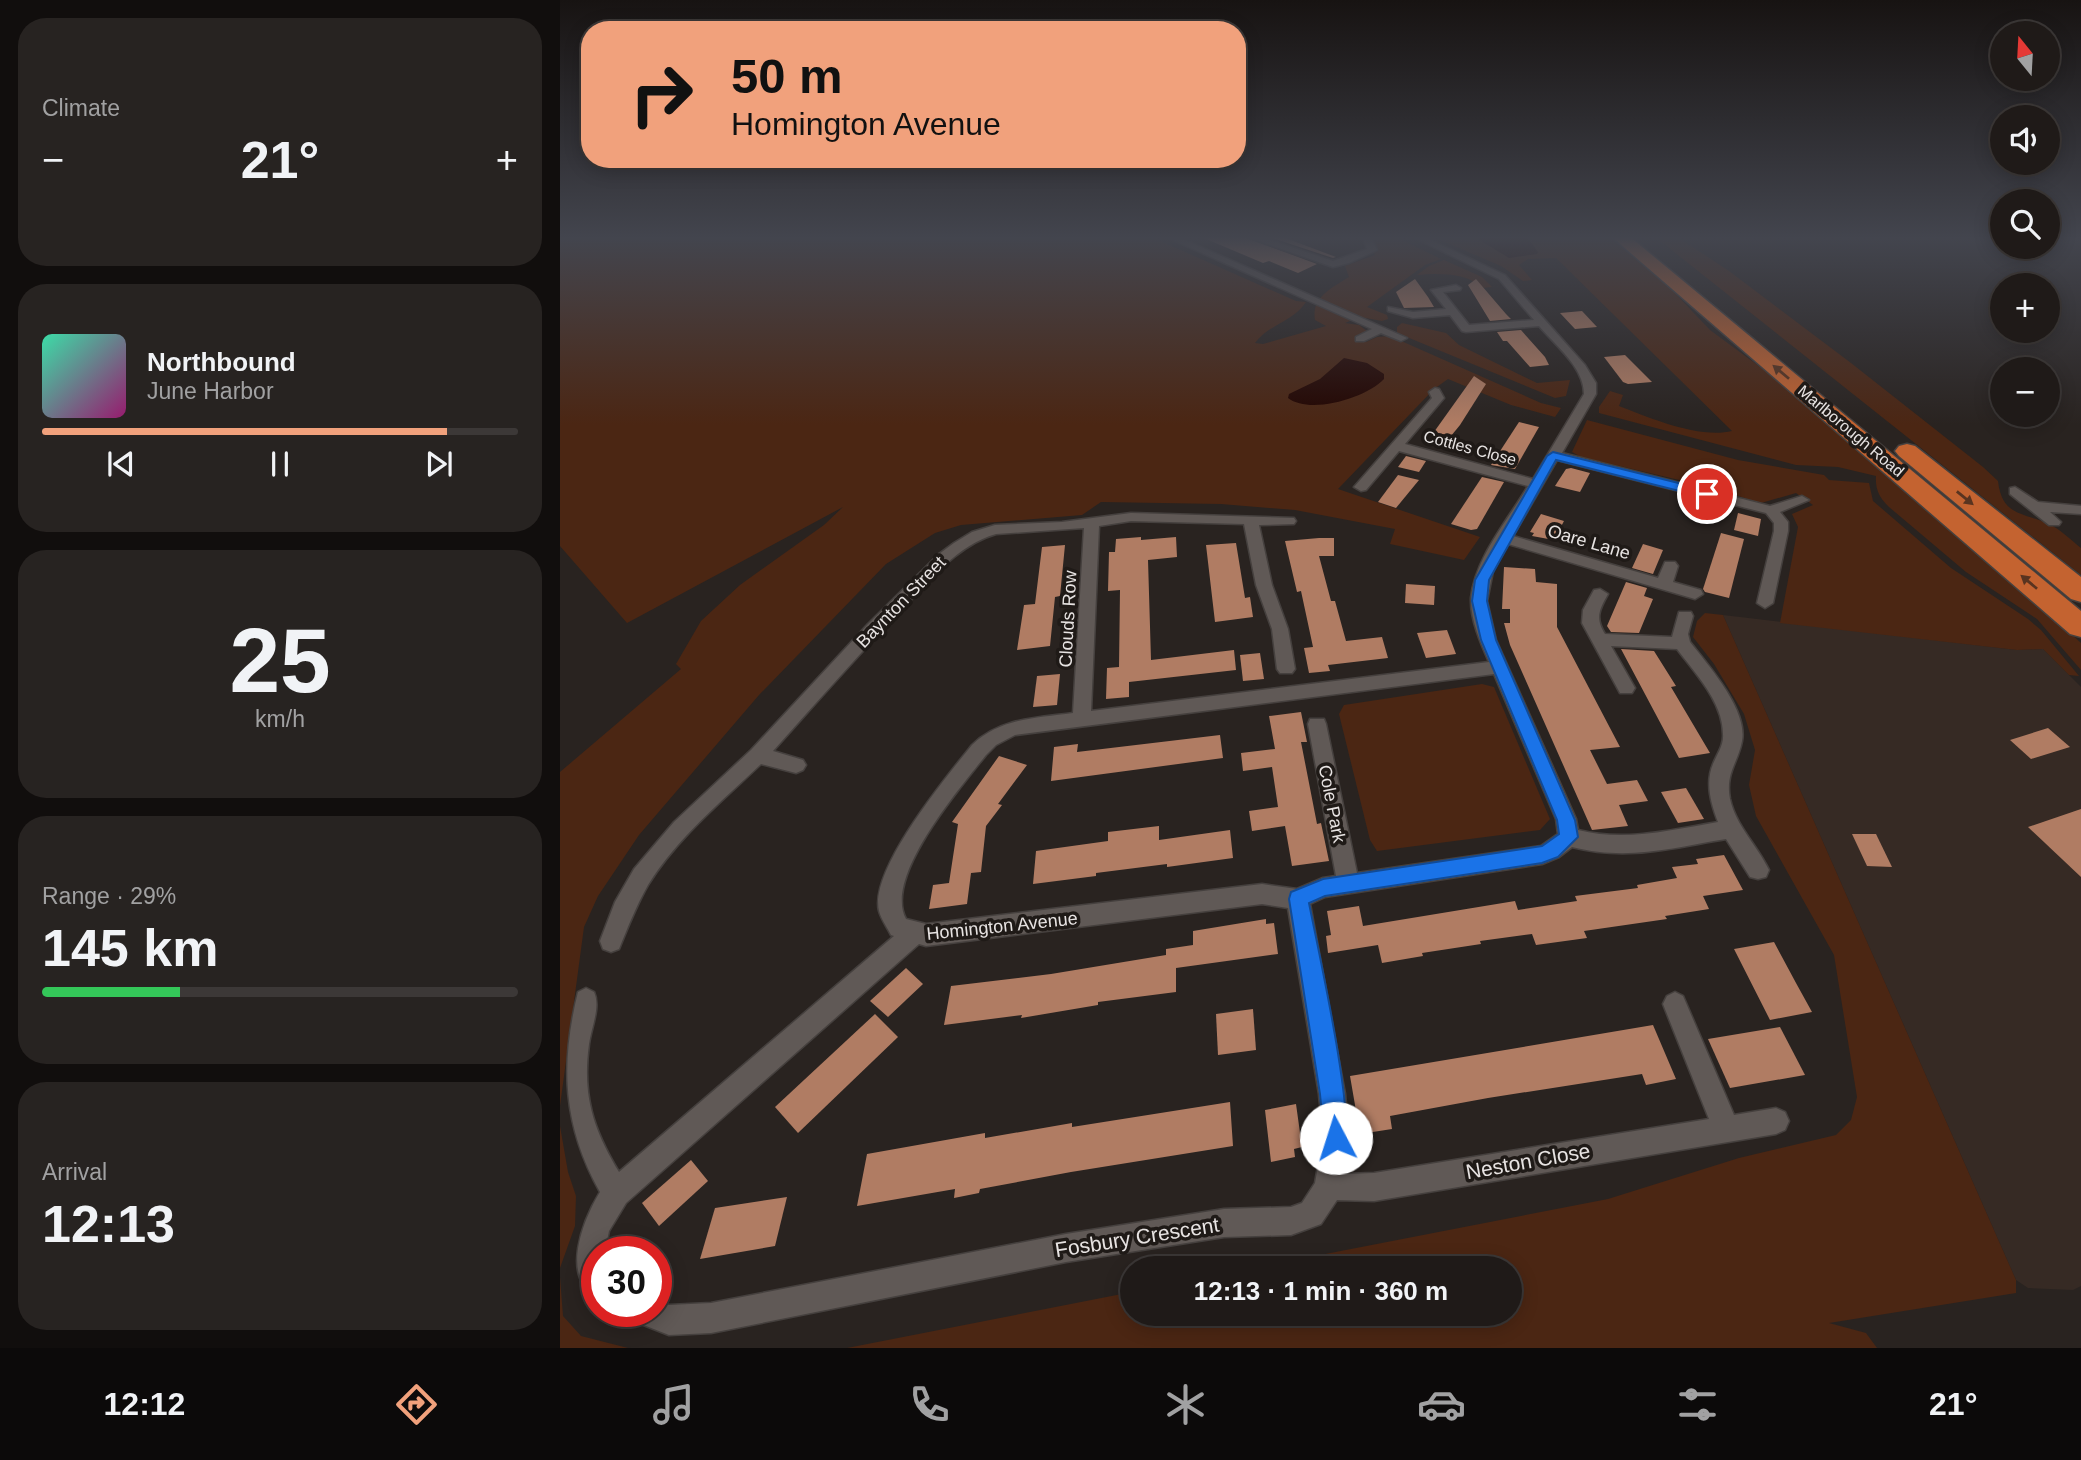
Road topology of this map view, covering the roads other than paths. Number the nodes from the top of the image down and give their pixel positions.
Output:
1 (1313, 299) edge
2 (1442, 299) edge
3 (1521, 299) edge
4 (1693, 299) edge
5 (1720, 299) edge
6 (1392, 309) dead end
7 (1452, 312) junction
8 (1543, 322) junction
9 (1382, 329) junction
10 (1401, 338) dead end
11 (1360, 339) dead end
12 (1820, 380) dead end
13 (1436, 392) dead end
14 (1892, 438) dead end
15 (1396, 446) junction
16 (1553, 456) junction
17 (1536, 484) junction
18 (1362, 487) dead end
19 (2015, 491) dead end
20 (1801, 500) dead end
21 (2034, 506) junction
22 (1771, 510) junction
23 (2081, 510) edge
24 (1289, 521) dead end
25 (1092, 522) junction
26 (1251, 522) junction
27 (2054, 522) dead end
28 (1504, 538) junction
29 (1670, 566) dead end
30 (1664, 584) junction
31 (2081, 592) edge
32 (1600, 594) dead end
33 (1695, 594) dead end
34 (1765, 603) dead end
35 (1685, 616) dead end
36 (2081, 627) edge
37 (1599, 640) junction
38 (1682, 643) junction
39 (1500, 667) junction
40 (1286, 669) dead end
41 (1626, 688) dead end
42 (1082, 717) junction
43 (1317, 724) dead end
44 (758, 755) junction
45 (796, 765) dead end
46 (1731, 829) junction
47 (1569, 837) junction
48 (1758, 870) dead end
49 (1348, 884) junction
50 (1298, 899) junction
51 (912, 935) junction
52 (611, 941) dead end
53 (586, 1000) dead end
54 (1675, 1004) dead end
55 (1776, 1121) dead end
56 (1726, 1128) junction
57 (1329, 1183) junction
58 (616, 1193) junction
59 (592, 1236) edge
60 (672, 1320) edge

1 - 9 street
2 - 7 street
3 - 8 street
36 -> 4 highway, Marlborough Road
5 - 12 highway, Marlborough Road
6 - 7 street
7 - 8 street
8 - 16 street
9 - 10 street
9 - 11 street
13 - 15 street, Cottles Close
14 -> 31 highway, Marlborough Road
15 - 17 street, Cottles Close
15 - 18 street, Cottles Close
16 - 17 street
16 - 22 street
17 - 28 street
19 - 21 street
20 - 22 street
21 - 23 street
21 - 27 street
22 - 34 street
24 - 26 street, Baynton Street
25 - 26 street, Baynton Street
25 - 42 street, Clouds Row
25 - 44 street, Baynton Street
26 - 40 street
28 - 30 street, Oare Lane
28 - 39 street
29 - 30 street
30 - 33 street, Oare Lane
32 - 37 street
35 - 38 street
37 - 38 street
37 - 41 street
38 - 46 street
39 - 42 street, Homington Avenue
39 - 47 street
42 - 51 street, Homington Avenue
43 - 49 street, Cole Park
44 - 45 street
44 - 52 street, Baynton Street
46 - 47 street
46 - 48 street
47 - 49 street, Homington Avenue
49 - 50 street, Homington Avenue
50 - 51 street, Homington Avenue
50 - 57 street, Fosbury Crescent
51 - 58 street
53 - 58 street
54 - 56 street
55 - 56 street, Neston Close
56 - 57 street, Neston Close
57 - 60 street, Fosbury Crescent
58 - 59 street

